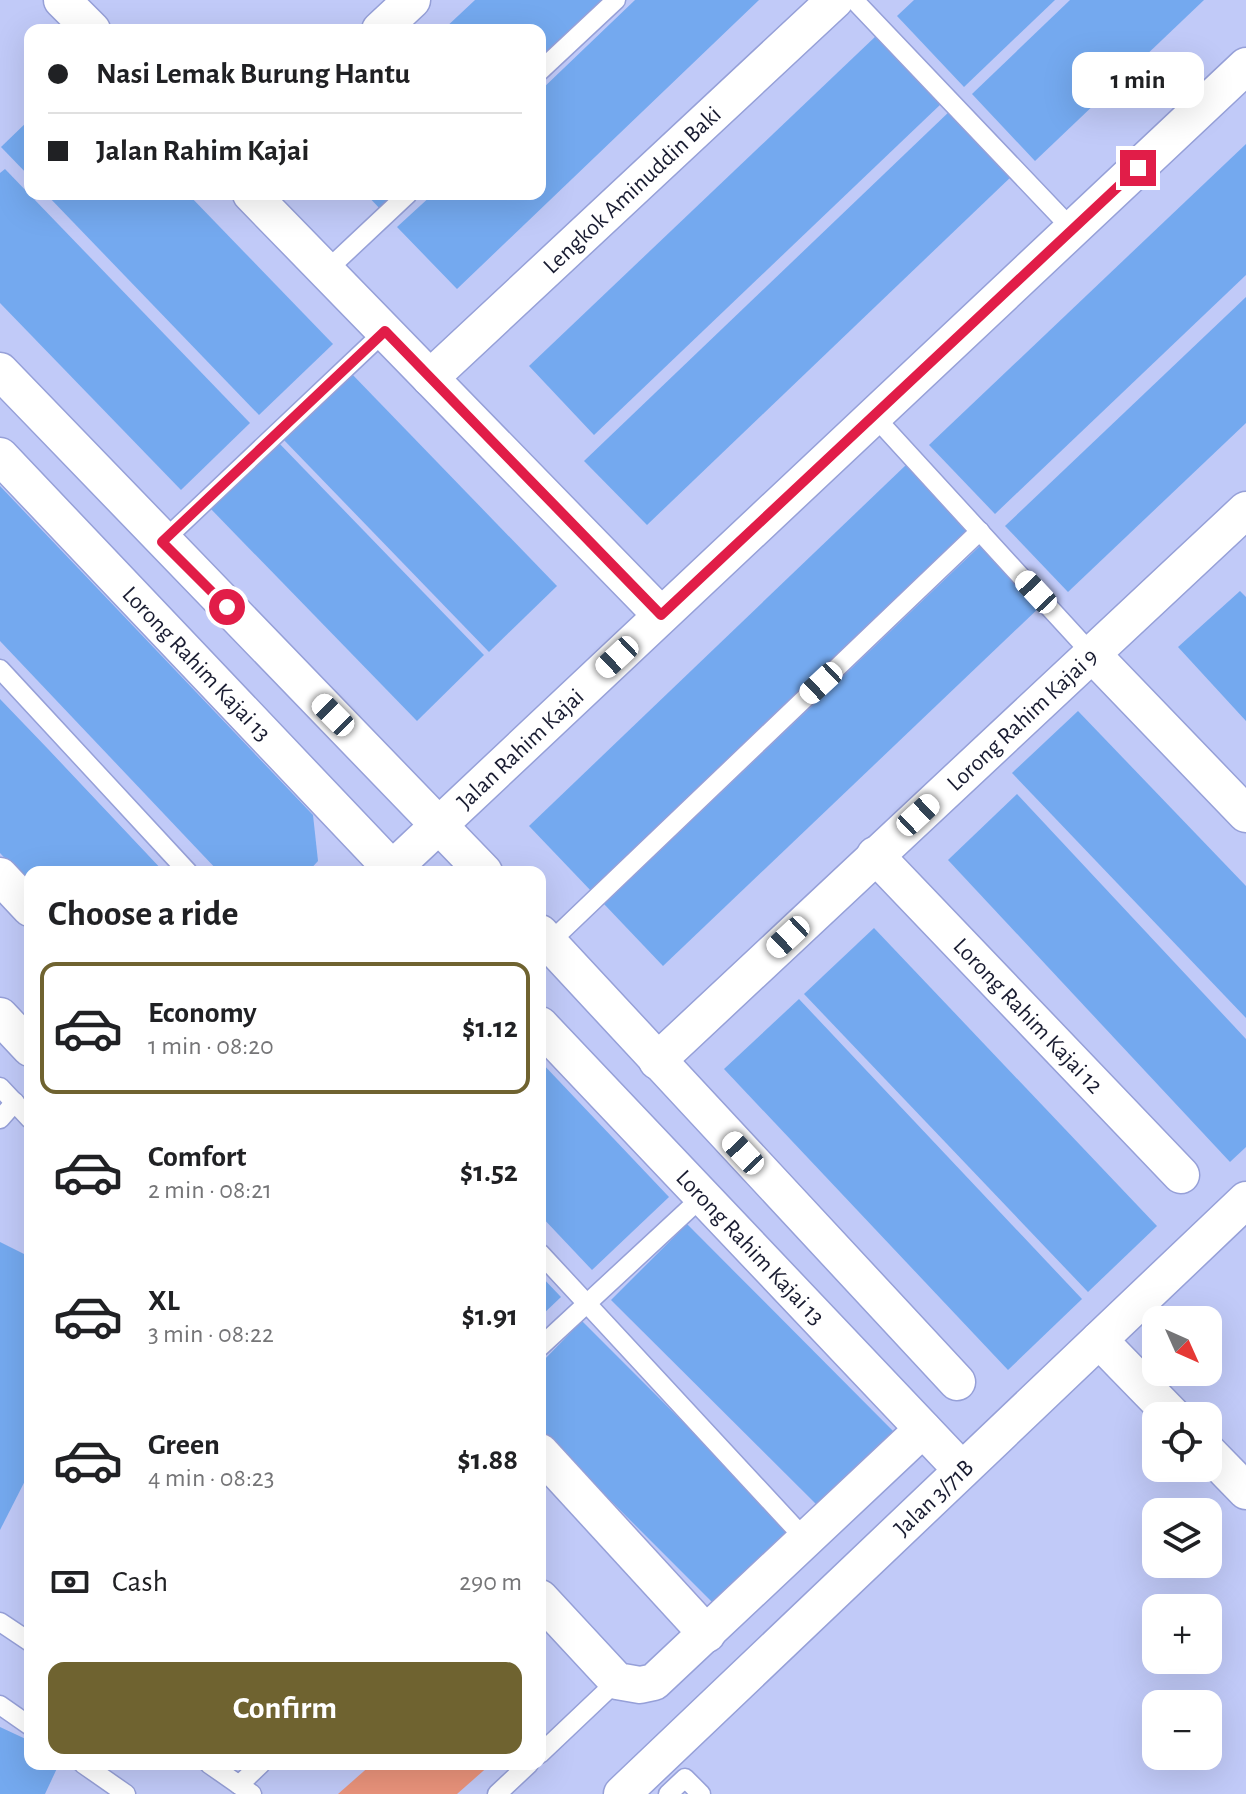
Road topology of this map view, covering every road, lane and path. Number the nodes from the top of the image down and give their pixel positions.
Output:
1 (62, 0) edge
2 (412, 0) edge
3 (616, 0) edge
4 (835, 0) edge
5 (854, 0) edge
6 (86, 24) edge
7 (386, 24) edge
8 (546, 65) edge
9 (1246, 66) edge
10 (257, 200) edge
11 (402, 200) edge
12 (1073, 230) junction
13 (326, 271) junction
14 (385, 331) junction
15 (0, 371) edge
16 (430, 378) junction
17 (874, 416) junction
18 (0, 456) edge
19 (1246, 510) edge
20 (980, 531) junction
21 (162, 542) junction
22 (661, 615) junction
23 (1091, 653) junction
24 (0, 669) edge
25 (1246, 814) edge
26 (440, 824) junction
27 (875, 855) junction
28 (182, 866) edge
29 (387, 866) edge
30 (397, 866) edge
31 (478, 866) edge
32 (0, 876) edge
33 (24, 902) edge
34 (546, 936) edge
35 (546, 940) edge
36 (0, 1016) edge
37 (546, 1031) edge
38 (24, 1042) edge
39 (657, 1061) junction
40 (0, 1087) edge
41 (15, 1102) junction
42 (24, 1112) edge
43 (0, 1119) edge
44 (1181, 1175) dead end
45 (702, 1197) junction
46 (1246, 1200) edge
47 (546, 1259) edge
48 (587, 1303) junction
49 (1099, 1340) junction
50 (546, 1341) edge
51 (957, 1382) dead end
52 (1159, 1402) edge
53 (923, 1429) junction
54 (546, 1459) edge
55 (1222, 1466) edge
56 (962, 1470) junction
57 (1246, 1491) edge
58 (806, 1540) junction
59 (546, 1604) edge
60 (0, 1622) edge
61 (707, 1634) junction
62 (24, 1638) edge
63 (617, 1681) junction
64 (0, 1705) edge
65 (24, 1722) edge
66 (546, 1748) edge
67 (92, 1770) edge
68 (218, 1770) edge
69 (257, 1770) edge
70 (523, 1770) edge
71 (246, 1789) edge
72 (126, 1794) edge
73 (497, 1794) edge
74 (622, 1794) edge
75 (668, 1794) edge
76 (701, 1794) edge

1 - 6 street
2 - 7 street
3 - 8 lane
4 - 16 street, Lengkok Aminuddin Baki
5 - 12 lane
9 - 12 street, Jalan Rahim Kajai
10 - 13 street
11 - 13 lane
12 - 17 street, Jalan Rahim Kajai
13 - 14 street
14 - 16 street
14 - 21 lane
15 - 21 street
16 - 22 street
17 - 20 lane
17 - 22 street, Jalan Rahim Kajai
18 - 29 street, Lorong Rahim Kajai 13
19 - 23 street, Lorong Rahim Kajai 9
20 - 23 lane
20 - 34 lane
21 - 26 street
22 - 26 street, Jalan Rahim Kajai
23 - 25 street
23 - 27 street, Lorong Rahim Kajai 9
24 - 28 lane
26 - 30 street, Jalan Rahim Kajai
26 - 31 street
27 - 39 street, Lorong Rahim Kajai 9
27 - 44 street, Lorong Rahim Kajai 12
32 - 33 street
35 - 39 street
36 - 38 street
37 - 45 street, Lorong Rahim Kajai 13
39 - 51 street
40 - 41 lane
41 - 42 lane
41 - 43 lane
45 - 48 lane
45 - 53 street, Lorong Rahim Kajai 13
46 - 49 street, Jalan 3/71B
47 - 48 lane
48 - 50 lane
48 - 58 lane
49 - 52 street
49 - 56 street, Jalan 3/71B
53 - 56 street, Lorong Rahim Kajai 13
53 - 58 street
54 - 61 street
55 - 57 street
56 - 74 street, Jalan 3/71B
58 - 61 street
59 - 63 street
60 - 62 lane
61 - 63 street
63 - 66 lane
64 - 65 lane
67 - 72 lane
68 - 71 lane
69 - 71 lane
70 - 73 lane
75 - 76 lane

